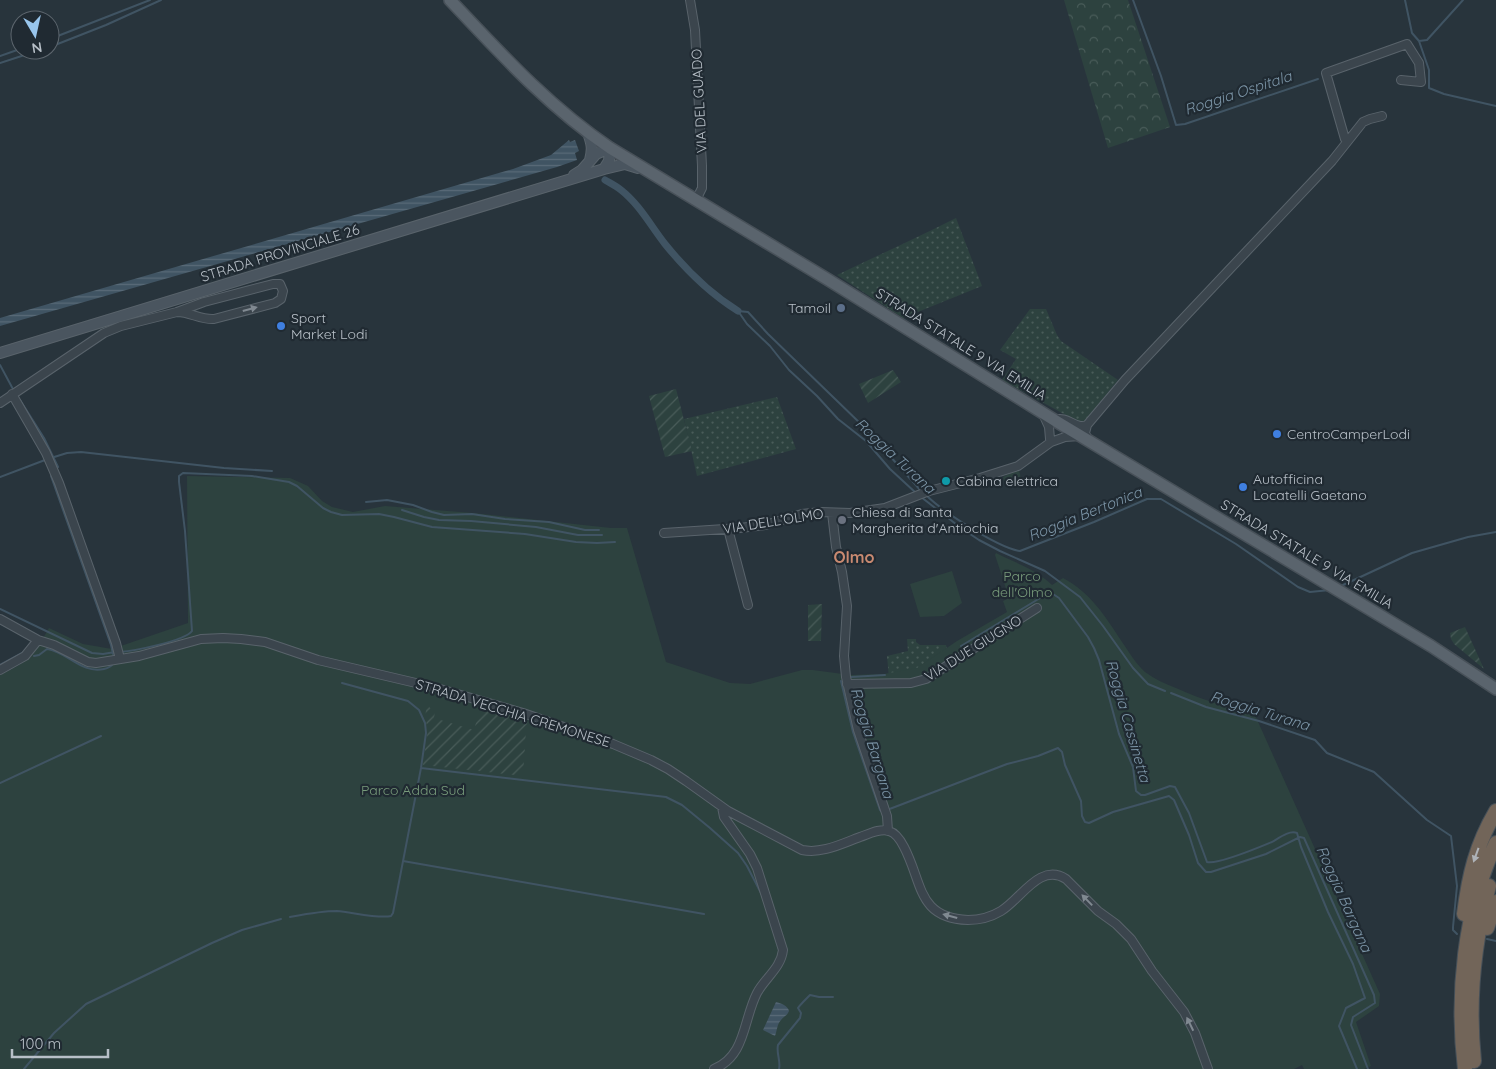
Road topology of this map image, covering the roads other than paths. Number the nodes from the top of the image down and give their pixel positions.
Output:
1 (450, 0) edge
2 (690, 0) edge
3 (1401, 80) dead end
4 (1382, 116) dead end
5 (588, 133) junction
6 (1348, 140) junction
7 (610, 148) junction
8 (589, 163) junction
9 (604, 169) junction
10 (652, 174) junction
11 (568, 180) junction
12 (696, 200) junction
13 (204, 302) junction
14 (177, 312) junction
15 (202, 318) junction
16 (0, 353) edge
17 (14, 393) junction
18 (0, 403) edge
19 (1040, 411) junction
20 (1060, 424) junction
21 (1086, 425) junction
22 (1085, 438) junction
23 (1051, 441) junction
24 (832, 513) junction
25 (728, 529) junction
26 (664, 533) dead end
27 (748, 605) dead end
28 (1037, 608) dead end
29 (0, 619) edge
30 (38, 640) junction
31 (120, 660) junction
32 (0, 670) edge
33 (1483, 679) junction
34 (847, 684) junction
35 (1496, 684) edge
36 (1496, 689) edge
37 (722, 807) junction
38 (1496, 810) edge
39 (888, 831) junction
40 (1496, 843) edge
41 (1496, 867) edge
42 (1496, 902) edge
43 (1467, 989) junction
44 (714, 1069) edge
45 (1208, 1069) edge
46 (1465, 1069) edge
47 (1474, 1069) edge

1 - 5 main road, STRADA STATALE 9 VIA EMILIA
2 - 12 street, VIA DEL GUADO
3 - 6 street
4 - 6 street
5 - 7 main road, STRADA STATALE 9 VIA EMILIA
5 - 8 main road
6 - 21 street
7 - 8 main road, STRADA PROVINCIALE 26
7 - 9 main road
7 - 10 main road, STRADA STATALE 9 VIA EMILIA
8 - 11 main road, STRADA PROVINCIALE 26
9 - 10 main road, STRADA PROVINCIALE 26
9 - 11 main road, STRADA PROVINCIALE 26
10 - 12 main road, STRADA STATALE 9 VIA EMILIA
11 - 16 main road, STRADA PROVINCIALE 26
12 - 19 main road, STRADA STATALE 9 VIA EMILIA
13 - 14 street
13 - 15 street
15 -> 13 street
14 - 15 street
14 - 17 street
17 - 18 street
17 - 31 street
19 - 20 main road, STRADA STATALE 9 VIA EMILIA
19 - 23 street
20 - 21 street
20 - 22 main road, STRADA STATALE 9 VIA EMILIA
20 - 23 street
21 - 22 street
22 - 23 street, VIA DELL’OLMO
22 - 33 main road, STRADA STATALE 9 VIA EMILIA
23 - 24 street, VIA DELL’OLMO
24 - 25 street, VIA DELL’OLMO
24 - 34 street
25 - 26 street, VIA DELL’OLMO
25 - 27 street
28 - 34 street, VIA DUE GIUGNO
29 - 30 street, STRADA VECCHIA CREMONESE
30 - 31 street, STRADA VECCHIA CREMONESE
30 - 32 street
31 - 37 street, STRADA VECCHIA CREMONESE
33 - 35 main road, STRADA STATALE 9 VIA EMILIA
33 - 36 main road, STRADA STATALE 9 VIA EMILIA
34 - 39 street
37 - 39 street, STRADA VECCHIA CREMONESE
37 - 44 street
38 -> 43 highway
45 -> 39 street
40 - 43 highway
41 - 43 highway
42 - 43 highway
43 - 46 highway
43 - 47 highway

